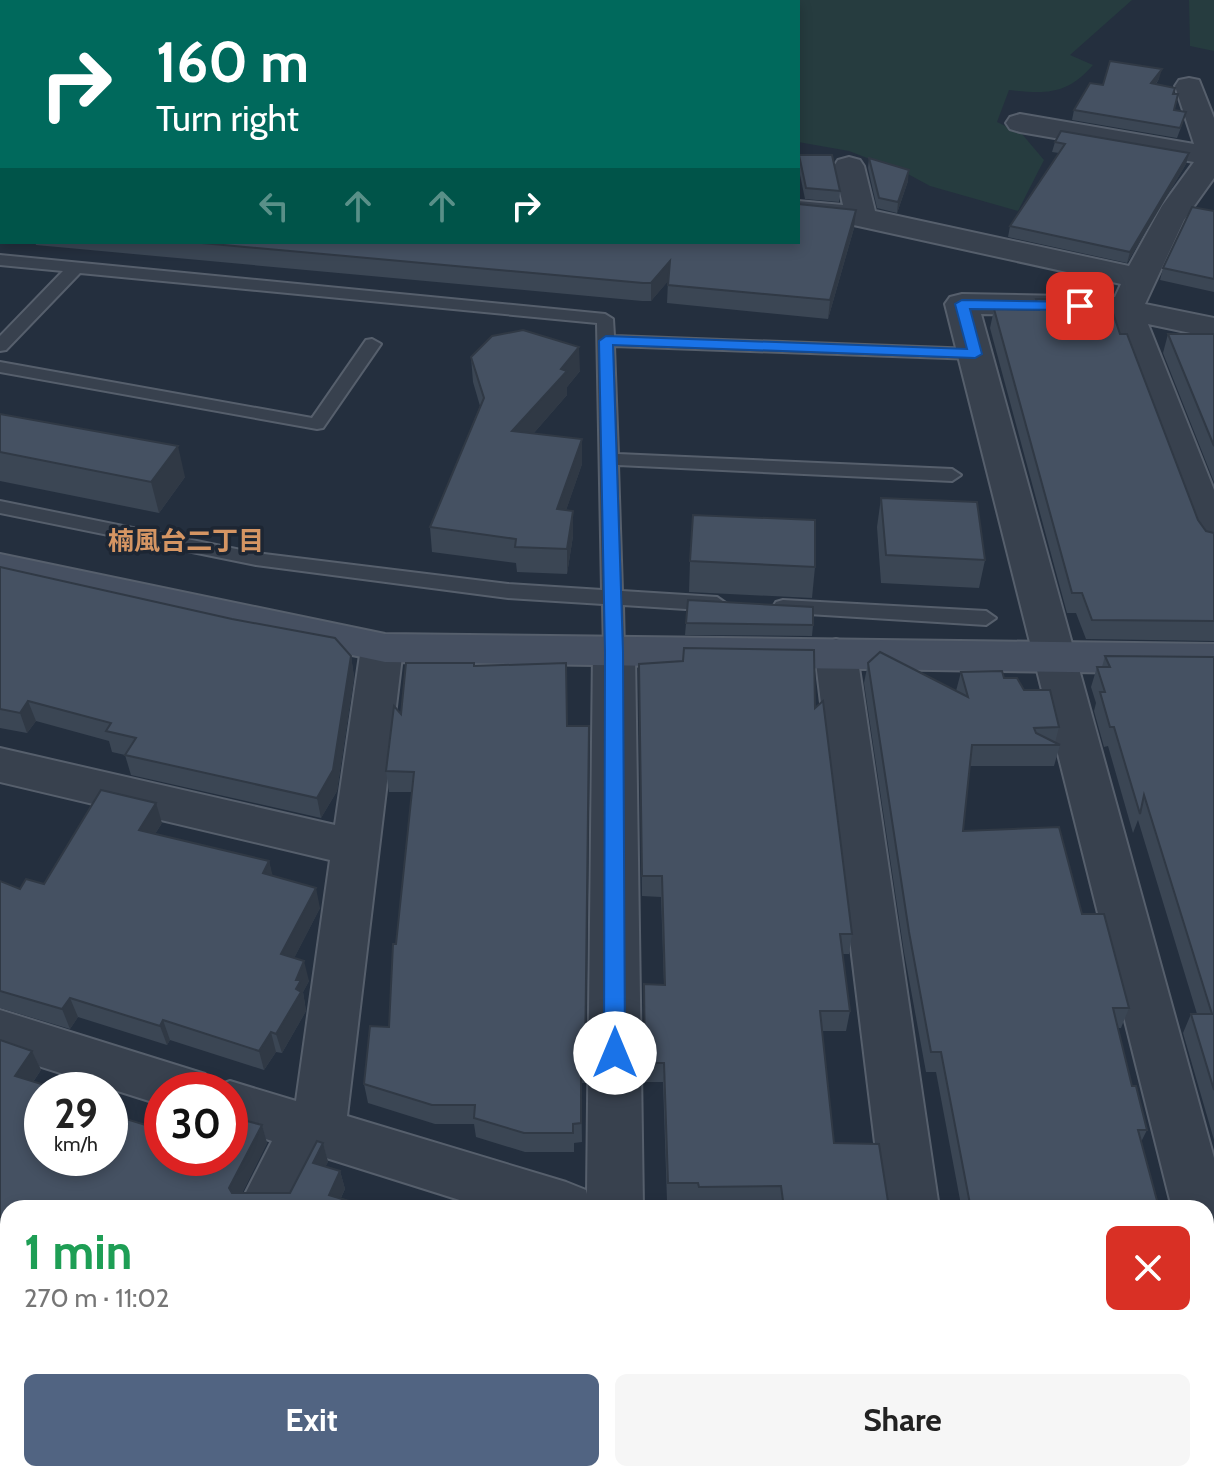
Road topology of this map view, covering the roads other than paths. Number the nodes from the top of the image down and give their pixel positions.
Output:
1 (1189, 86) dead end
2 (1020, 123) dead end
3 (1211, 156) junction
4 (849, 166) dead end
5 (979, 207) dead end
6 (800, 210) edge
7 (861, 218) junction
8 (963, 241) junction
9 (0, 260) edge
10 (75, 268) junction
11 (1132, 294) junction
12 (1214, 328) edge
13 (606, 341) junction
14 (372, 344) dead end
15 (0, 346) edge
16 (975, 354) junction
17 (0, 367) edge
18 (609, 459) junction
19 (952, 475) dead end
20 (0, 507) edge
21 (1214, 539) edge
22 (0, 567) edge
23 (613, 598) junction
24 (737, 605) edge
25 (768, 607) edge
26 (986, 618) dead end
27 (382, 648) junction
28 (614, 652) junction
29 (836, 654) junction
30 (1055, 657) junction
31 (1214, 659) edge
32 (0, 765) edge
33 (355, 848) junction
34 (0, 1032) edge
35 (144, 1077) edge
36 (248, 1109) edge
37 (313, 1129) junction
38 (271, 1200) edge
39 (540, 1200) edge
40 (615, 1200) edge
41 (910, 1200) edge
42 (1198, 1200) edge

1 - 3 street
2 - 3 street
3 - 11 street
4 - 7 street
5 - 8 street
6 - 7 street
7 - 8 street
8 - 11 street
9 - 10 lane
10 - 13 lane
10 - 15 lane
11 - 12 street
11 - 16 street
11 - 21 street
13 - 16 lane
13 - 18 lane
14 - 17 lane
16 - 30 street
18 - 19 lane
18 - 23 lane
20 - 23 lane
22 - 27 street
23 - 24 lane
23 - 28 lane
25 - 26 lane
27 - 28 street
27 - 33 street
28 - 29 street
28 - 40 street
29 - 30 street
29 - 41 street
30 - 31 street
30 - 42 street
32 - 33 street
33 - 37 street
34 - 35 street
36 - 37 street
37 - 38 street
37 - 39 street

